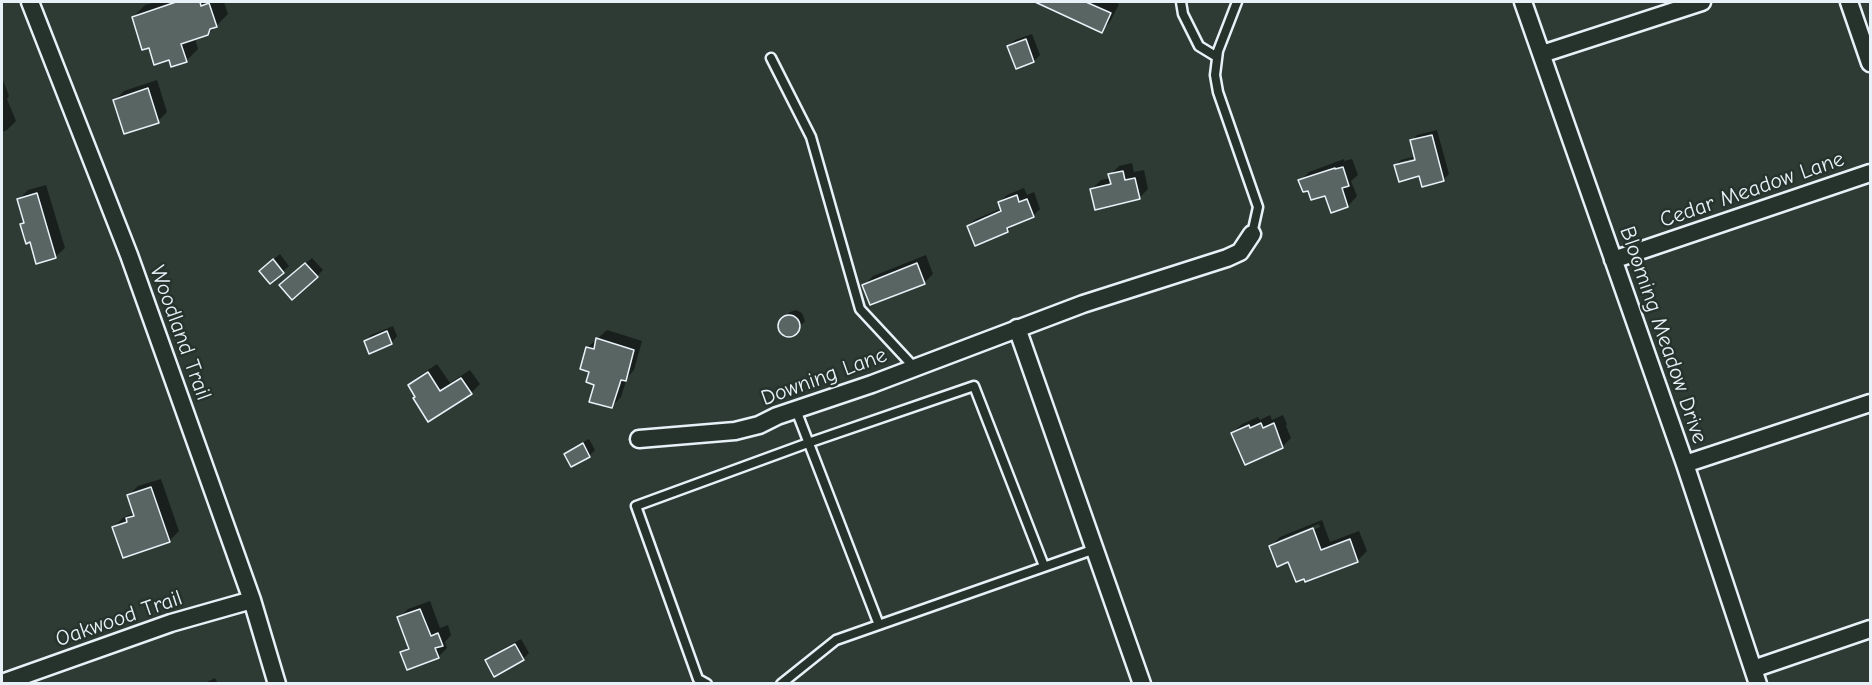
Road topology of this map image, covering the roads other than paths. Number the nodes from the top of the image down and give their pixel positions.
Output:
1 (30, 2) edge
2 (1181, 2) edge
3 (1237, 2) edge
4 (1523, 2) edge
5 (1702, 2) edge
6 (1849, 2) edge
7 (1542, 54) junction
8 (1217, 57) junction
9 (771, 58) dead end
10 (1870, 63) edge
11 (1870, 173) edge
12 (1252, 234) joint
13 (1613, 260) junction
14 (1017, 328) junction
15 (914, 368) junction
16 (1870, 403) edge
17 (796, 410) junction
18 (639, 438) dead end
19 (808, 443) junction
20 (1685, 464) junction
21 (1095, 549) junction
22 (1044, 566) junction
23 (252, 600) junction
24 (879, 625) junction
25 (1870, 629) edge
26 (1756, 676) edge
27 (2, 683) edge
28 (277, 684) edge
29 (707, 684) edge
30 (782, 684) edge
31 (1142, 684) edge

1 - 23 street, Woodland Trail
2 - 8 lane
3 - 8 lane
4 - 7 street, Blooming Meadow Drive
5 - 7 street
6 - 10 street
7 - 13 street, Blooming Meadow Drive
8 - 12 lane
9 - 15 lane
11 - 13 street, Cedar Meadow Lane
12 - 14 street, Downing Lane
13 - 20 street, Blooming Meadow Drive
14 - 15 street, Downing Lane
14 - 21 street
15 - 17 street, Downing Lane
16 - 20 street
17 - 18 street, Downing Lane
17 - 19 lane
19 - 22 lane
19 - 24 lane
19 - 29 lane
20 - 26 street, Blooming Meadow Drive
21 - 22 lane
21 - 31 street
22 - 24 lane
23 - 27 street, Oakwood Trail
23 - 28 street, Woodland Trail
24 - 30 lane
25 - 26 street

